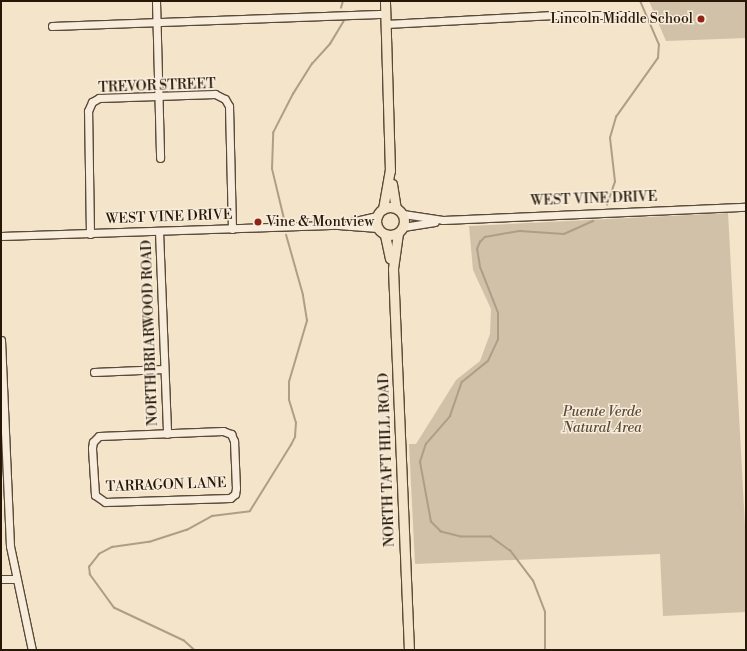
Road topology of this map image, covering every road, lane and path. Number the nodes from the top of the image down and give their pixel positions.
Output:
1 (156, 1) edge
2 (385, 1) edge
3 (386, 14) junction
4 (631, 15) dead end
5 (156, 22) junction
6 (386, 24) junction
7 (52, 26) dead end
8 (158, 96) junction
9 (160, 158) dead end
10 (390, 171) junction
11 (746, 207) edge
12 (399, 211) junction
13 (380, 213) junction
14 (443, 220) junction
15 (338, 225) junction
16 (232, 229) junction
17 (401, 230) junction
18 (159, 231) junction
19 (382, 231) junction
20 (90, 234) junction
21 (1, 236) edge
22 (393, 269) junction
23 (1, 340) edge
24 (164, 369) junction
25 (94, 372) dead end
26 (167, 434) junction
27 (1, 579) edge
28 (16, 579) junction
29 (32, 650) edge
30 (409, 650) edge

1 - 5 street
2 - 3 main road
3 - 5 street
3 - 6 main road
4 - 6 street
5 - 7 street
5 - 8 street
6 - 10 main road
8 - 9 street
8 - 16 street, TREVOR STREET
8 - 20 street, TREVOR STREET
10 - 12 main road
10 - 13 main road
11 - 14 street, WEST VINE DRIVE
12 - 13 main road, WEST VINE DRIVE
12 - 14 street, WEST VINE DRIVE
12 - 17 main road
13 - 15 street, WEST VINE DRIVE
13 - 19 main road
14 - 17 street, WEST VINE DRIVE
15 - 16 street, WEST VINE DRIVE
15 - 19 street, WEST VINE DRIVE
16 - 18 street, WEST VINE DRIVE
17 - 19 main road, WEST VINE DRIVE
17 - 22 main road, NORTH TAFT HILL ROAD
18 - 20 street, WEST VINE DRIVE
18 - 24 street, NORTH BRIARWOOD ROAD
19 - 22 main road, NORTH TAFT HILL ROAD
20 - 21 street, WEST VINE DRIVE
22 - 30 main road, NORTH TAFT HILL ROAD
23 - 28 street
24 - 25 street
24 - 26 street, NORTH BRIARWOOD ROAD
26 - 26 street, TARRAGON LANE
27 - 28 street
28 - 29 street

